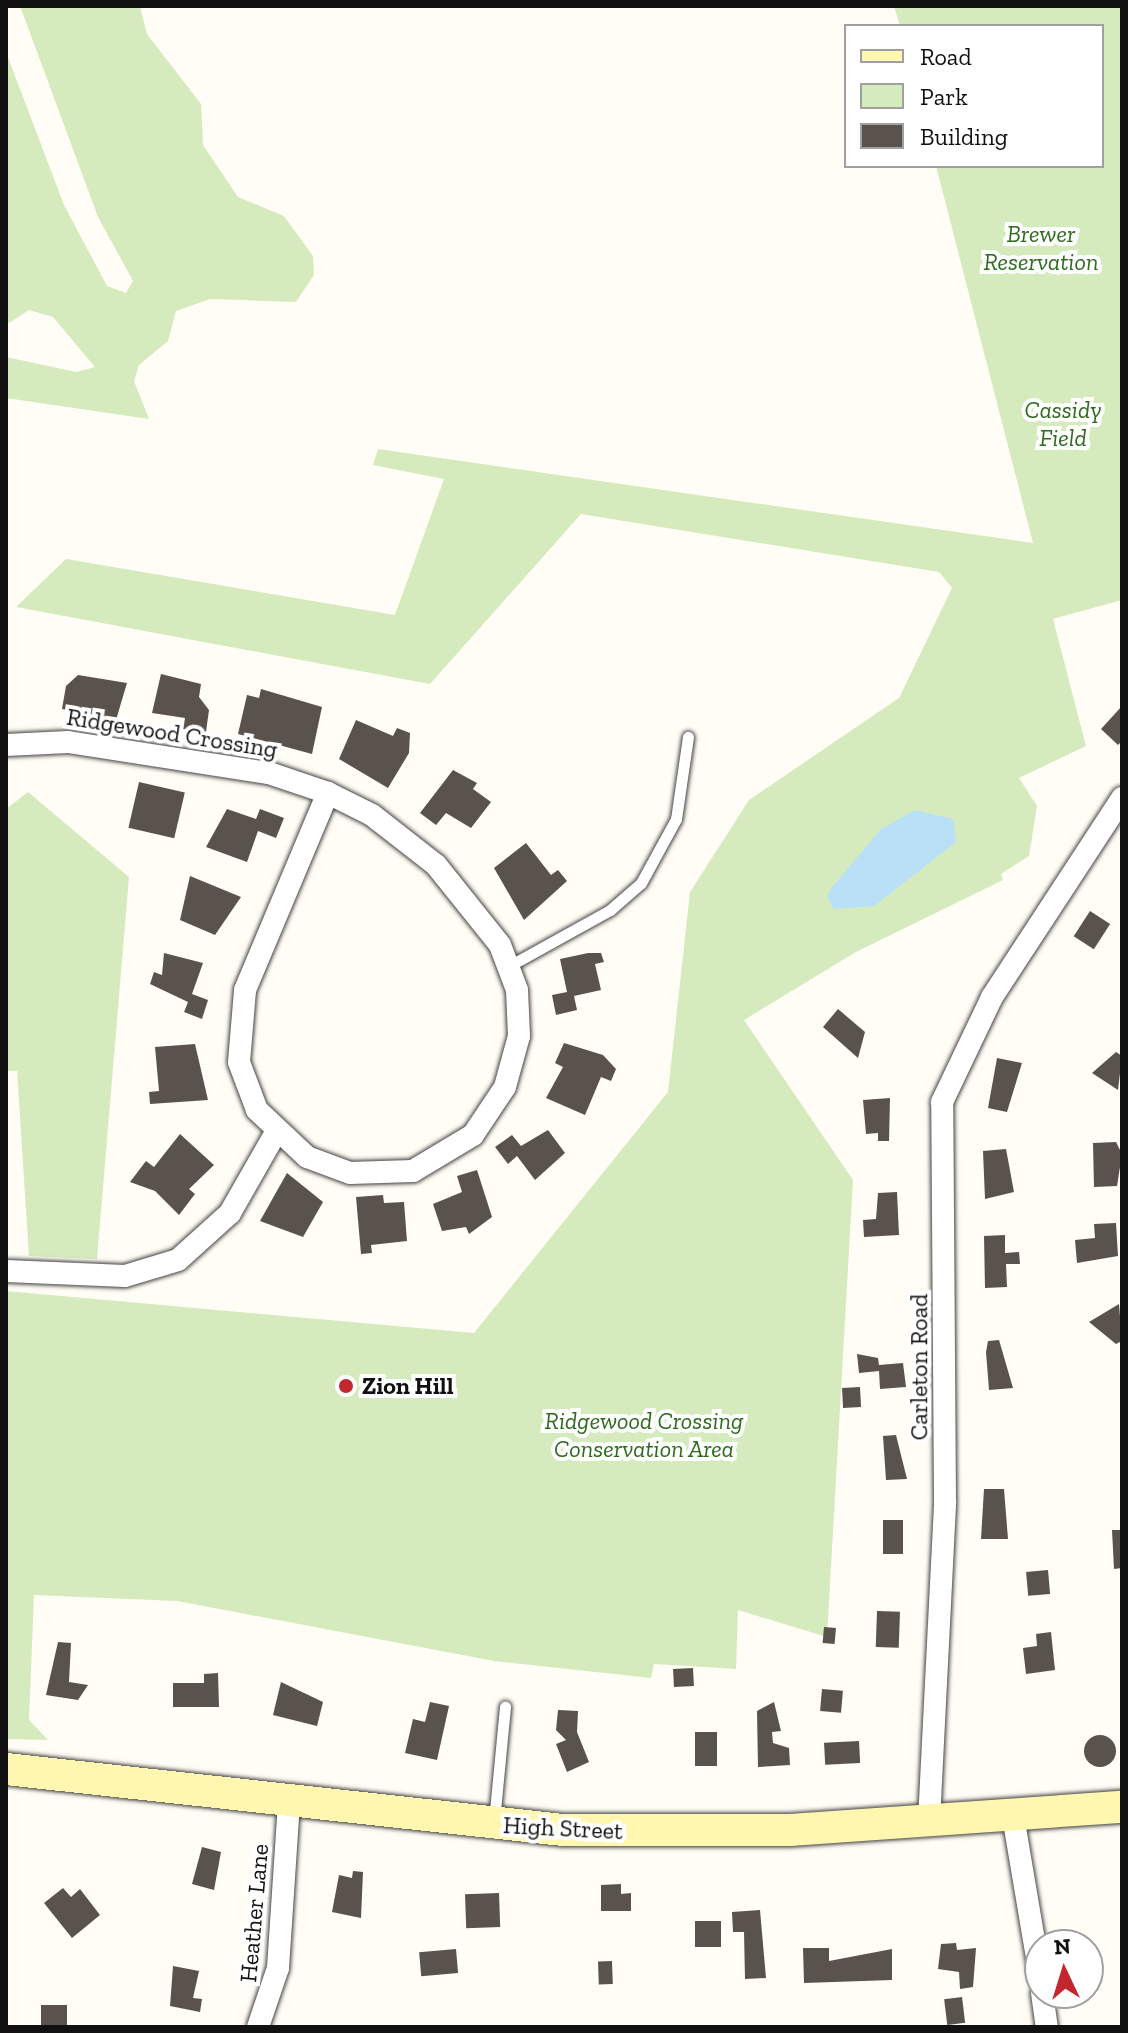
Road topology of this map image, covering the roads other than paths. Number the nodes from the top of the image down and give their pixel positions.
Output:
1 (688, 737) dead end
2 (6, 745) edge
3 (328, 793) junction
4 (1122, 798) edge
5 (509, 966) junction
6 (275, 1134) junction
7 (6, 1271) edge
8 (505, 1707) dead end
9 (6, 1769) edge
10 (289, 1801) junction
11 (1122, 1807) edge
12 (1013, 1816) junction
13 (929, 1821) junction
14 (493, 1825) junction
15 (1032, 1929) edge
16 (258, 2027) edge

1 - 5 lane
2 - 3 street, Ridgewood Crossing
3 - 5 street, Ridgewood Crossing
3 - 6 street
4 - 13 street, Carleton Road
5 - 6 street, Ridgewood Crossing
6 - 7 street
8 - 14 lane
9 - 10 main road, High Street
10 - 14 main road, High Street
10 - 16 street, Heather Lane
11 - 12 main road, High Street
12 - 13 main road, High Street
12 - 15 street
13 - 14 main road, High Street

